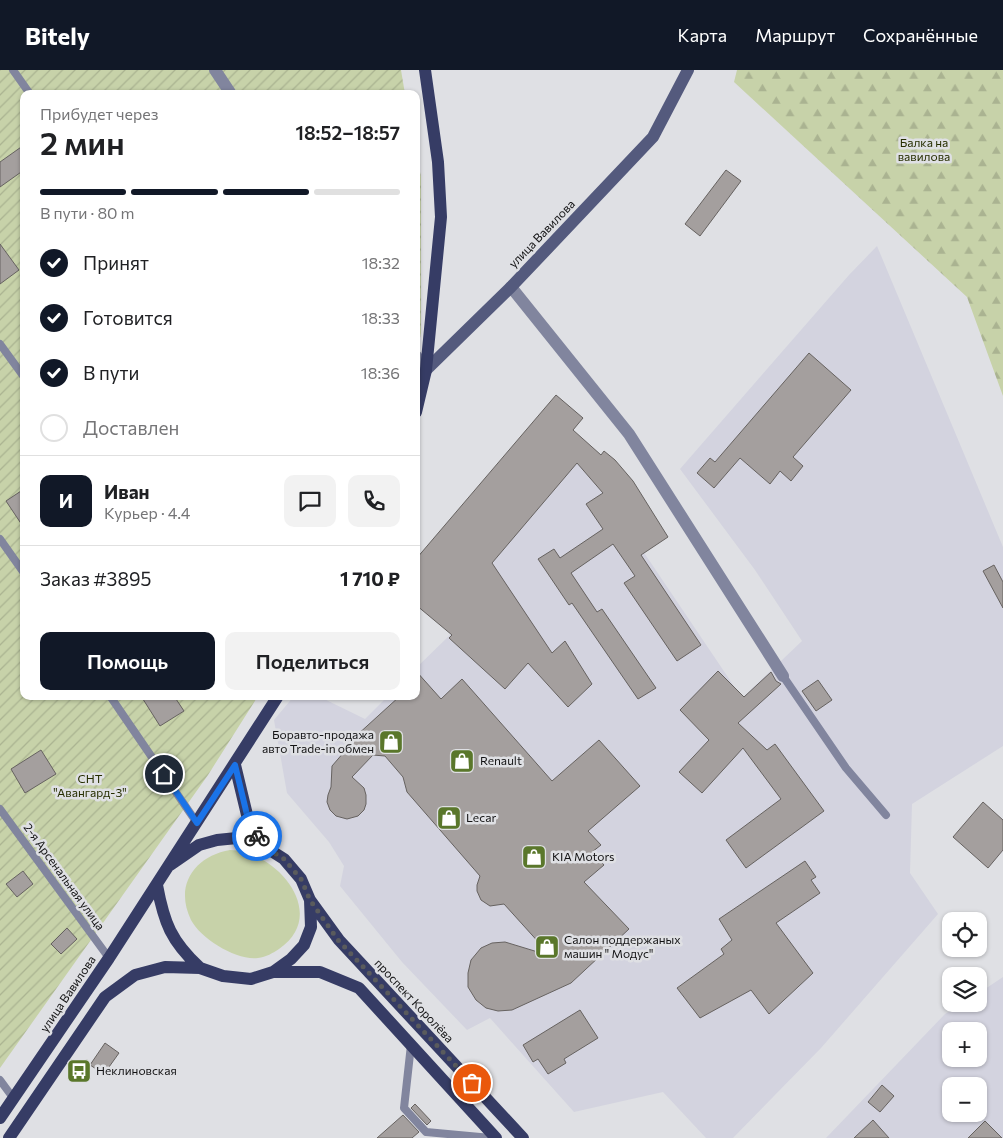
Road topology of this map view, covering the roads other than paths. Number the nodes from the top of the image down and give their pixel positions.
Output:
1 (13, 70) edge
2 (215, 70) edge
3 (424, 70) edge
4 (688, 70) edge
5 (27, 90) edge
6 (228, 90) edge
7 (511, 287) junction
8 (0, 344) edge
9 (420, 362) edge
10 (426, 370) junction
11 (20, 372) edge
12 (420, 395) edge
13 (0, 539) edge
14 (20, 567) edge
15 (783, 676) joint
16 (113, 700) edge
17 (276, 700) edge
18 (235, 765) junction
19 (0, 809) edge
20 (886, 816) dead end
21 (197, 823) junction
22 (262, 845) junction
23 (170, 865) junction
24 (157, 884) junction
25 (310, 900) junction
26 (109, 958) junction
27 (200, 968) junction
28 (273, 972) junction
29 (411, 1045) junction
30 (0, 1080) edge
31 (14, 1099) junction
32 (0, 1118) edge
33 (9, 1138) edge
34 (491, 1138) edge
35 (496, 1138) edge
36 (523, 1138) edge

1 - 5 lane
2 - 6 street
3 - 10 main road
4 - 7 street, улица Вавилова
7 - 10 street, улица Вавилова
7 - 15 street
8 - 11 lane
9 - 10 street
10 - 12 main road
13 - 14 lane
15 - 20 lane
16 - 21 lane
17 - 18 main road, улица Вавилова
18 - 21 main road, улица Вавилова
18 - 22 main road, улица Вавилова
19 - 26 lane, 2-я Арсенальная улица
21 - 23 main road, улица Вавилова
22 - 23 main road, улица Вавилова
22 - 25 main road, улица Вавилова
23 - 24 main road, улица Вавилова
24 - 26 main road, улица Вавилова
24 - 27 main road, улица Вавилова
25 - 28 main road, улица Вавилова
25 - 36 main road, проспект Королёва
26 - 31 main road, улица Вавилова
27 - 28 main road, улица Вавилова
27 - 33 main road, улица Вавилова
28 - 29 main road
29 - 34 lane
29 - 35 main road
30 - 31 lane
31 - 32 main road, улица Вавилова

